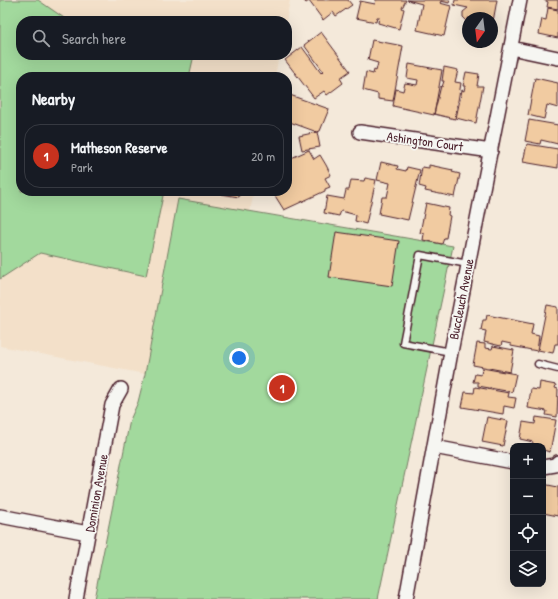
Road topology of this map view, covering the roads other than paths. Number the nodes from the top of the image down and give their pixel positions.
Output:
1 (520, 0) edge
2 (511, 48) junction
3 (558, 58) edge
4 (360, 132) dead end
5 (491, 151) junction
6 (468, 264) junction
7 (451, 352) junction
8 (538, 364) dead end
9 (558, 369) edge
10 (121, 389) dead end
11 (434, 447) junction
12 (510, 461) edge
13 (558, 462) edge
14 (546, 466) edge
15 (0, 516) edge
16 (88, 533) junction
17 (76, 599) edge
18 (406, 599) edge

1 - 2 street, Buccleuch Avenue
2 - 3 street
2 - 5 street, Buccleuch Avenue
4 - 5 street, Ashington Court
5 - 6 street, Buccleuch Avenue
6 - 7 street, Buccleuch Avenue
6 - 7 lane
7 - 11 street, Buccleuch Avenue
8 - 9 lane
10 - 16 street, Dominion Avenue
11 - 12 street
11 - 18 street, Buccleuch Avenue
13 - 14 street
15 - 16 street
16 - 17 street, Dominion Avenue

